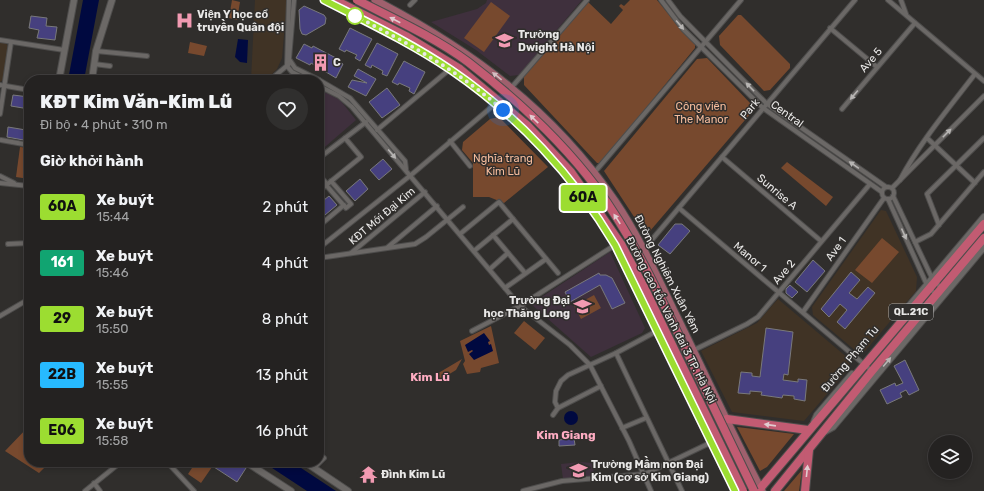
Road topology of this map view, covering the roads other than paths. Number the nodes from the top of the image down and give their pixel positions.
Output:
1 (74, 0) edge
2 (112, 0) edge
3 (289, 0) edge
4 (294, 0) edge
5 (324, 0) edge
6 (335, 0) edge
7 (357, 0) edge
8 (375, 0) edge
9 (415, 0) edge
10 (586, 0) edge
11 (661, 0) edge
12 (668, 0) edge
13 (741, 0) edge
14 (855, 0) edge
15 (888, 0) edge
16 (901, 0) edge
17 (410, 6) dead end
18 (906, 15) junction
19 (915, 23) junction
20 (830, 28) junction
21 (289, 35) junction
22 (0, 40) edge
23 (12, 42) junction
24 (707, 42) junction
25 (703, 46) junction
26 (64, 50) junction
27 (96, 51) junction
28 (147, 56) dead end
29 (291, 62) junction
30 (94, 64) junction
31 (110, 66) dead end
32 (287, 66) junction
33 (877, 67) junction
34 (450, 69) junction
35 (975, 74) junction
36 (60, 75) edge
37 (93, 75) edge
38 (276, 75) edge
39 (298, 75) edge
40 (309, 75) edge
41 (984, 81) edge
42 (324, 84) edge
43 (2, 86) edge
44 (324, 88) edge
45 (511, 88) junction
46 (24, 89) edge
47 (334, 91) junction
48 (984, 96) edge
49 (495, 103) junction
50 (766, 103) junction
51 (763, 108) junction
52 (842, 109) dead end
53 (0, 114) edge
54 (367, 121) junction
55 (377, 130) junction
56 (345, 138) junction
57 (927, 138) junction
58 (984, 138) edge
59 (1, 140) edge
60 (450, 141) junction
61 (24, 144) edge
62 (934, 145) junction
63 (324, 154) edge
64 (722, 157) junction
65 (912, 160) junction
66 (404, 161) junction
67 (400, 164) junction
68 (916, 164) junction
69 (956, 165) junction
70 (470, 166) dead end
71 (406, 169) junction
72 (984, 172) edge
73 (594, 173) junction
74 (411, 175) junction
75 (0, 176) edge
76 (900, 180) junction
77 (324, 181) edge
78 (331, 181) junction
79 (0, 183) edge
80 (975, 183) junction
81 (14, 184) junction
82 (870, 184) junction
83 (24, 185) edge
84 (327, 185) junction
85 (324, 187) edge
86 (886, 187) junction
87 (576, 188) junction
88 (892, 188) junction
89 (425, 192) junction
90 (882, 192) junction
91 (342, 193) junction
92 (893, 196) junction
93 (337, 198) junction
94 (886, 198) junction
95 (344, 205) junction
96 (437, 206) junction
97 (463, 207) dead end
98 (679, 208) junction
99 (984, 217) edge
100 (513, 219) junction
101 (448, 220) junction
102 (324, 222) edge
103 (984, 224) edge
104 (939, 225) junction
105 (460, 234) junction
106 (493, 235) junction
107 (984, 238) edge
108 (821, 241) junction
109 (915, 242) junction
110 (24, 243) edge
111 (8, 244) dead end
112 (324, 244) edge
113 (615, 245) junction
114 (984, 247) edge
115 (387, 248) junction
116 (644, 249) junction
117 (474, 251) junction
118 (508, 253) junction
119 (351, 254) junction
120 (324, 257) edge
121 (546, 259) junction
122 (490, 269) junction
123 (526, 273) junction
124 (558, 273) dead end
125 (505, 288) junction
126 (936, 289) junction
127 (779, 292) junction
128 (24, 302) edge
129 (520, 306) junction
130 (803, 312) junction
131 (0, 316) edge
132 (658, 330) junction
133 (472, 331) dead end
134 (694, 350) junction
135 (616, 353) junction
136 (590, 365) junction
137 (869, 369) junction
138 (602, 386) junction
139 (558, 408) junction
140 (553, 415) dead end
141 (646, 418) junction
142 (727, 419) junction
143 (622, 428) junction
144 (811, 428) junction
145 (712, 442) junction
146 (809, 450) junction
147 (669, 463) junction
148 (115, 467) edge
149 (171, 467) edge
150 (254, 467) edge
151 (314, 468) edge
152 (645, 474) junction
153 (94, 483) junction
154 (759, 490) edge
155 (85, 491) edge
156 (100, 491) edge
157 (194, 491) edge
158 (291, 491) edge
159 (348, 491) edge
160 (524, 491) edge
161 (651, 491) edge
162 (682, 491) edge
163 (735, 491) edge
164 (743, 491) edge
165 (775, 491) edge
166 (805, 491) edge

1 - 26 main road
2 - 27 main road
3 - 21 street
4 - 21 street
5 - 34 main road
6 - 164 highway, Đường cao tốc Vành đai 3 TP. Hà Nội, bridge
154 -> 7 highway, Đường cao tốc Vành đai 3 TP. Hà Nội, bridge
45 -> 8 main road, Đường Nghiêm Xuân Yêm
9 - 17 street
10 - 45 street
11 -> 25 street, Central
12 - 24 street, Central
13 - 24 street
14 - 20 street, Park
15 - 18 street
16 - 18 street
18 - 19 street
19 - 33 street, Ave 5
19 - 35 street
20 - 33 street
20 - 50 street, Park
21 - 29 street
21 - 32 street
22 - 23 street
23 - 26 street
23 - 43 street
24 - 25 street
50 -> 24 street, Central
25 - 51 street, Central
25 - 73 street
26 - 36 main road
27 - 28 street
27 - 30 main road
29 - 32 street
29 - 40 street
30 - 31 street
30 - 37 main road
32 - 38 street
32 - 39 street
33 -> 52 street, Ave 5
34 - 49 main road
34 - 55 street
35 - 41 street
35 - 57 street
42 - 47 street
43 - 46 street
43 - 53 street
44 - 47 street
45 - 73 main road, Đường Nghiêm Xuân Yêm
47 - 54 street
62 -> 48 street
49 - 60 street
49 - 87 main road
50 - 51 street, Park
86 -> 50 street, Central
51 - 64 street, Park
51 - 82 street, Central
54 - 55 street
54 - 56 street
54 -> 67 street, KĐT Mới Đại Kim
55 - 66 street
56 - 63 street
56 - 78 street
57 - 62 street
57 - 65 street
58 - 69 street
59 - 61 street
60 - 70 street
60 - 74 street
62 - 68 street
62 - 69 street
64 - 98 street, Park
64 - 108 street, Sunrise A
65 - 68 street
65 - 76 street
66 - 67 street
66 - 71 street
67 - 71 street, KĐT Mới Đại Kim
68 - 76 street
69 - 80 street
69 - 104 street
71 - 74 street, KĐT Mới Đại Kim
72 - 80 street
73 - 87 main road
73 - 116 main road, Đường Nghiêm Xuân Yêm
74 - 89 street, KĐT Mới Đại Kim
74 - 112 street
75 - 81 street
76 - 88 street
77 - 84 street
78 - 84 street
78 - 91 street
79 - 81 street
80 - 104 street
81 - 83 street
82 - 90 street, Central
82 - 108 street, Ave 2
84 - 85 street
84 - 93 street
86 - 88 street
86 - 90 street
87 - 113 main road
88 - 92 street
89 - 96 street, KĐT Mới Đại Kim
89 - 119 street, KĐT Mới Đại Kim
90 - 94 street
91 - 93 street
91 - 95 street
92 - 94 street
92 - 109 street
93 - 95 street
94 -> 126 street
94 - 130 street, Ave 1
95 - 102 street
96 - 101 street, KĐT Mới Đại Kim
96 - 115 street
97 - 101 street
98 - 116 street, Park
98 - 127 street, Manor 1
99 - 126 main road, Đường Phạm Tu
100 - 105 street
100 - 106 street
100 - 121 street
101 - 105 street, KĐT Mới Đại Kim
101 - 115 street
103 - 126 highway, Đường Phạm Tu / QL.21C
104 - 109 street
105 - 117 street, KĐT Mới Đại Kim
106 - 117 street
106 - 118 street
107 - 126 highway, Đường Phạm Tu / QL.21C
108 - 127 street, Ave 2
109 - 126 street
110 - 111 street
113 - 129 street
113 - 132 main road
114 - 126 main road, Đường Phạm Tu
115 - 119 street
116 - 134 main road, Đường Nghiêm Xuân Yêm
117 - 122 street, KĐT Mới Đại Kim
118 - 122 street
118 - 123 street
119 - 120 street
121 - 123 street
121 - 124 street
122 - 125 street, KĐT Mới Đại Kim
123 - 125 street
125 - 129 street, KĐT Mới Đại Kim
126 - 137 highway, Đường Phạm Tu / QL.21C
137 -> 126 main road, Đường Phạm Tu
126 - 137 highway, Đường Phạm Tu / QL.21C
127 - 130 street, Manor 1
127 - 134 street, Ave 2
128 - 131 street
129 - 133 street
129 - 136 street, KĐT Mới Đại Kim
130 - 137 street, Manor 1
132 - 135 street
132 - 145 main road
134 - 142 main road, Đường Nghiêm Xuân Yêm
135 - 136 street
135 - 141 street
136 - 138 street, KĐT Mới Đại Kim
136 - 139 street
137 - 144 highway, Đường Phạm Tu / QL.21C
137 - 146 highway, Đường Phạm Tu / QL.21C
138 - 139 street
138 - 143 street, KĐT Mới Đại Kim
139 - 140 street
141 - 143 street
141 - 147 street
144 -> 142 highway
142 - 154 main road, Đường Nghiêm Xuân Yêm
143 - 152 street, KĐT Mới Đại Kim
144 - 154 highway, Đường Phạm Tu / QL.21C
145 - 147 street
145 - 163 main road
146 - 165 highway, Đường Phạm Tu / QL.21C
166 -> 146 highway
147 - 152 street
147 - 162 street
148 - 153 street
149 - 157 street
150 - 158 main road
151 - 159 main road
152 - 160 street
152 - 161 street, KĐT Mới Đại Kim
153 - 155 street
153 - 156 street

